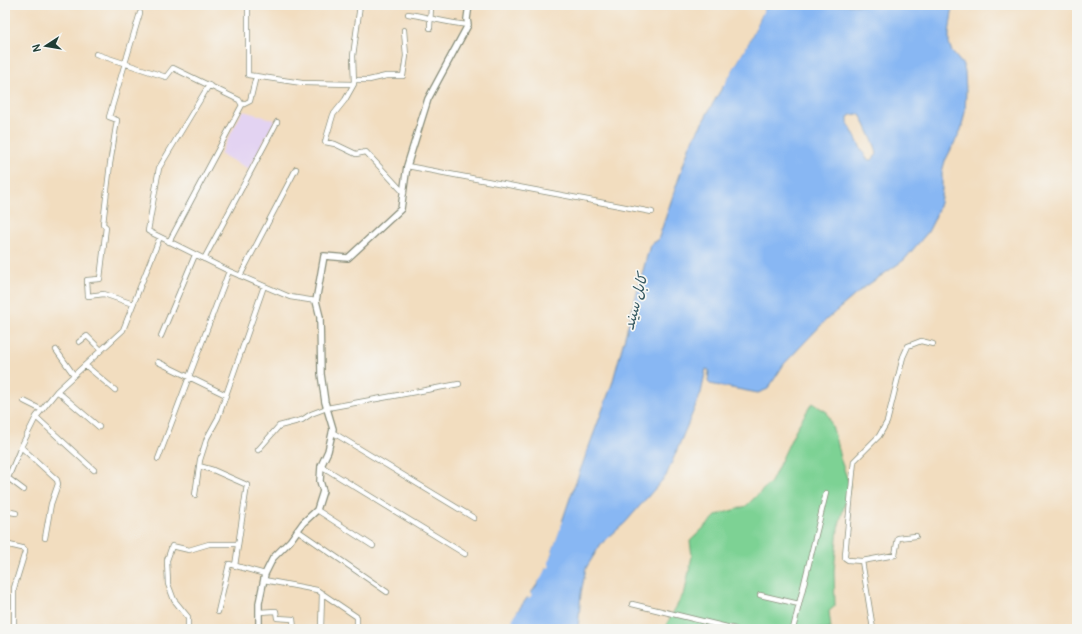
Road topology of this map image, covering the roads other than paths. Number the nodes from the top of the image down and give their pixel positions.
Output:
1 (248, 5) edge
2 (360, 5) edge
3 (431, 5) edge
4 (470, 5) edge
5 (140, 13) dead end
6 (408, 14) dead end
7 (430, 18) junction
8 (468, 26) junction
9 (430, 28) dead end
10 (404, 30) dead end
11 (96, 54) dead end
12 (125, 64) junction
13 (256, 76) junction
14 (354, 82) junction
15 (209, 85) junction
16 (242, 105) junction
17 (277, 122) dead end
18 (407, 166) junction
19 (296, 169) dead end
20 (404, 193) junction
21 (652, 212) dead end
22 (160, 237) junction
23 (169, 242) junction
24 (194, 255) junction
25 (204, 259) junction
26 (229, 271) junction
27 (240, 276) junction
28 (264, 286) junction
29 (316, 301) junction
30 (134, 304) junction
31 (161, 336) dead end
32 (79, 342) dead end
33 (933, 344) dead end
34 (56, 350) dead end
35 (101, 350) junction
36 (158, 362) dead end
37 (85, 365) junction
38 (74, 375) junction
39 (189, 377) junction
40 (459, 384) dead end
41 (115, 390) dead end
42 (57, 391) junction
43 (226, 394) junction
44 (24, 401) dead end
45 (326, 408) junction
46 (42, 410) junction
47 (36, 417) junction
48 (99, 427) dead end
49 (332, 432) junction
50 (21, 447) junction
51 (258, 450) dead end
52 (158, 459) dead end
53 (199, 466) junction
54 (321, 466) junction
55 (94, 470) dead end
56 (8, 478) junction
57 (5, 485) edge
58 (24, 490) dead end
59 (826, 493) dead end
60 (195, 495) dead end
61 (317, 510) junction
62 (5, 511) edge
63 (16, 513) dead end
64 (474, 518) dead end
65 (297, 530) junction
66 (916, 536) dead end
67 (45, 538) dead end
68 (5, 544) edge
69 (238, 544) junction
70 (373, 546) dead end
71 (465, 554) dead end
72 (862, 561) junction
73 (235, 566) junction
74 (264, 577) junction
75 (387, 592) dead end
76 (322, 593) junction
77 (760, 594) dead end
78 (632, 604) dead end
79 (799, 604) junction
80 (218, 612) dead end
81 (258, 612) junction
82 (14, 629) edge
83 (188, 629) edge
84 (259, 629) edge
85 (294, 629) edge
86 (321, 629) edge
87 (357, 629) edge
88 (735, 629) edge
89 (793, 629) edge
90 (873, 629) edge

1 - 13 street
2 - 14 street
3 - 7 street
4 - 8 street
5 - 12 street
6 - 7 street
7 - 8 street
7 - 9 street
8 - 18 street
10 - 14 street
11 - 12 street
12 - 15 street
12 - 30 street
13 - 14 street
13 - 16 street
14 - 20 street
15 - 16 street
15 - 22 street
16 - 23 street
17 - 25 street
18 - 20 street
18 - 21 street
19 - 27 street
20 - 29 street
22 - 23 street
22 - 30 street
23 - 24 street
24 - 25 street
24 - 31 street
25 - 26 street
26 - 27 street
26 - 39 street
27 - 28 street
28 - 29 street
28 - 43 street
29 - 45 street
30 - 35 street
32 - 35 street
33 - 72 street
34 - 38 street
35 - 37 street
36 - 39 street
37 - 38 street
37 - 41 street
38 - 42 street
39 - 43 street
39 - 52 street
40 - 45 street
42 - 46 street
42 - 48 street
43 - 53 street
44 - 46 street
45 - 49 street
45 - 51 street
46 - 47 street
47 - 50 street
47 - 55 street
49 - 54 street
49 - 64 street
50 - 56 street
50 - 67 street
53 - 60 street
53 - 69 street
54 - 61 street
54 - 71 street
56 - 57 street
56 - 58 street
59 - 79 street
61 - 65 street
61 - 70 street
62 - 63 street
65 - 74 street
65 - 75 street
66 - 72 street
68 - 82 street
69 - 73 street
69 - 83 street
72 - 90 street
73 - 74 street
73 - 80 street
74 - 76 street
74 - 81 street
76 - 86 street
76 - 87 street
77 - 79 street
78 - 88 street
79 - 89 street
81 - 84 street
81 - 85 street

